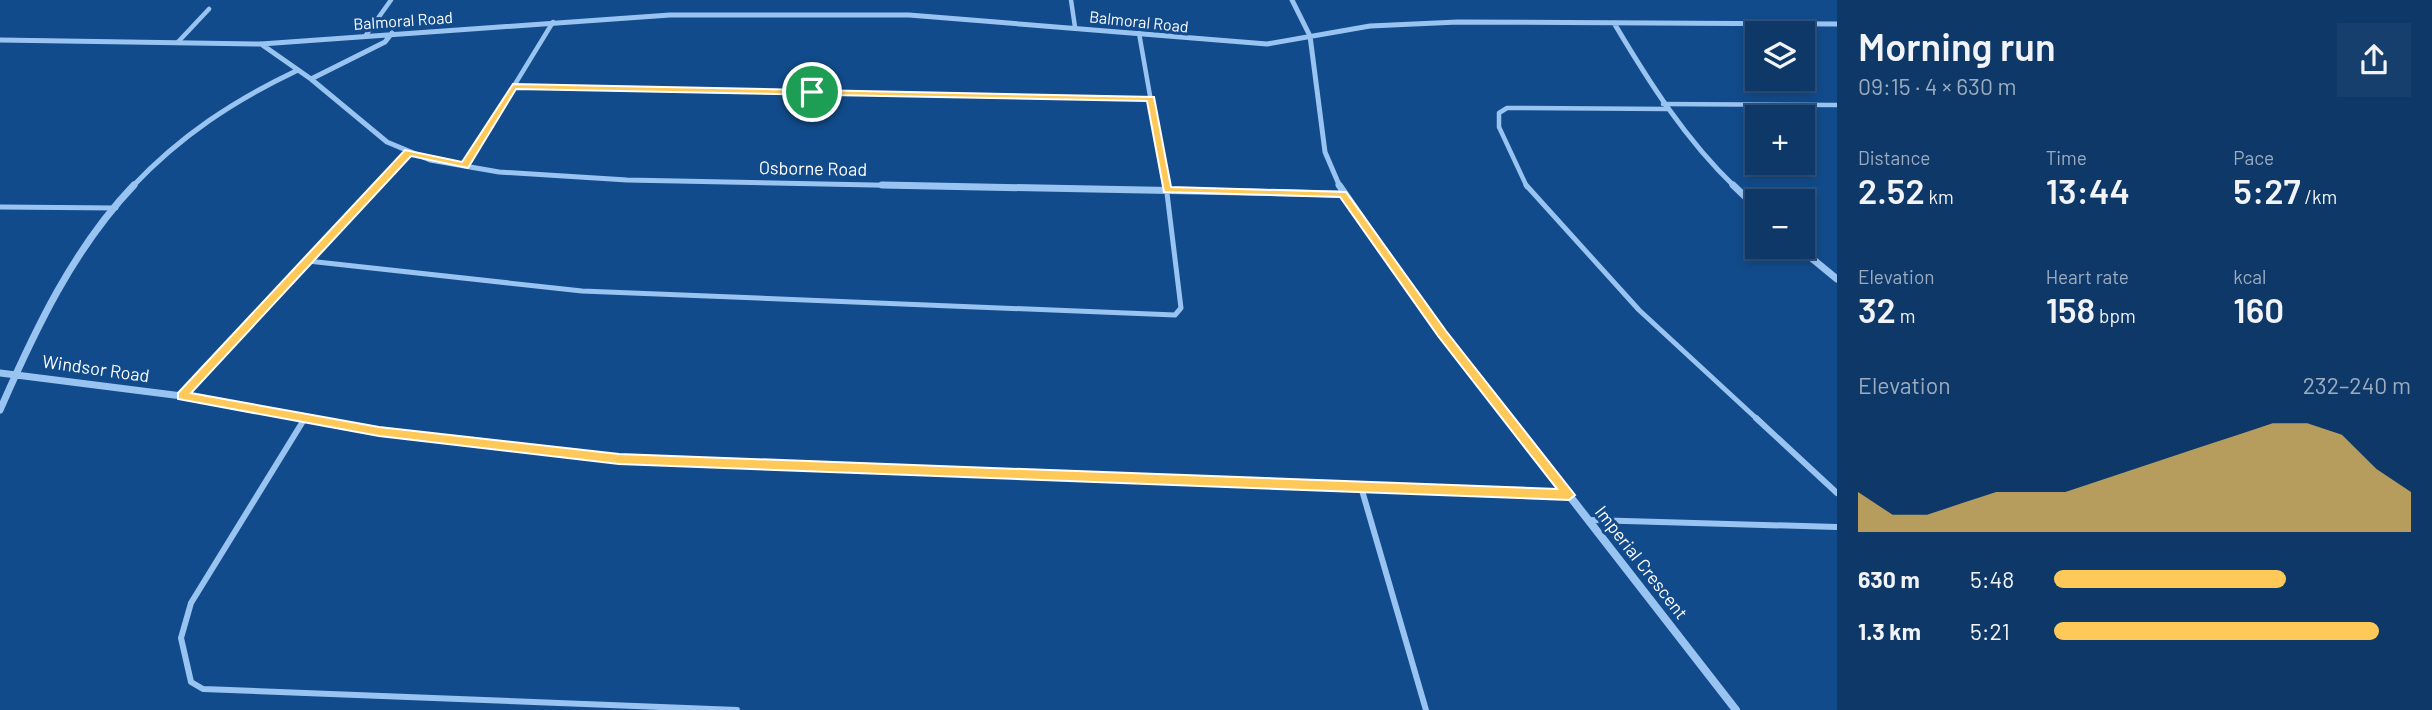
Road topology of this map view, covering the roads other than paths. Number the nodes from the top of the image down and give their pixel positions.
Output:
1 (391, 0) edge
2 (1071, 0) edge
3 (1292, 0) edge
4 (209, 9) dead end
5 (553, 21) junction
6 (1615, 23) junction
7 (1837, 24) edge
8 (1075, 27) junction
9 (392, 33) junction
10 (1139, 33) junction
11 (366, 35) junction
12 (1310, 36) junction
13 (0, 40) edge
14 (178, 42) junction
15 (261, 44) junction
16 (296, 71) junction
17 (311, 79) junction
18 (513, 87) junction
19 (1151, 99) junction
20 (1837, 105) edge
21 (1666, 107) junction
22 (409, 152) junction
23 (465, 166) junction
24 (1167, 190) junction
25 (1343, 194) junction
26 (1745, 197) edge
27 (0, 207) edge
28 (116, 208) junction
29 (1813, 259) edge
30 (308, 261) junction
31 (1837, 279) edge
32 (0, 373) edge
33 (15, 373) junction
34 (182, 396) junction
35 (0, 410) edge
36 (305, 418) junction
37 (1361, 487) junction
38 (1837, 493) edge
39 (1569, 495) junction
40 (1591, 520) junction
41 (1837, 527) edge
42 (737, 710) edge
43 (1426, 710) edge
44 (1736, 710) edge

1 - 11 lane
2 - 8 lane
3 - 12 street, Imperial Crescent
4 - 14 lane
5 - 8 street, Balmoral Road
5 - 9 street, Balmoral Road
5 - 18 lane
6 - 7 street, Balmoral Road
6 - 12 street, Balmoral Road
6 - 21 street
8 - 10 street, Balmoral Road
9 - 11 street, Balmoral Road
9 - 17 street
10 - 12 street, Balmoral Road
10 - 19 lane
11 - 15 street, Balmoral Road
12 - 25 street, Imperial Crescent
13 - 14 street, Balmoral Road
14 - 15 street, Balmoral Road
15 - 16 street, Osborne Road
16 - 17 street, Osborne Road
16 - 28 street
17 - 22 street, Osborne Road
18 - 19 lane
18 - 23 lane
19 - 24 lane
20 - 21 lane
21 - 26 street
21 - 38 lane
22 - 23 street, Osborne Road
22 - 30 lane
23 - 24 street, Osborne Road
24 - 25 street, Osborne Road
24 - 30 lane
25 - 39 street, Imperial Crescent
27 - 28 lane
28 - 33 street
29 - 31 street
30 - 34 lane
32 - 33 street, Windsor Road
33 - 34 street, Windsor Road
33 - 35 street
34 - 36 street, Windsor Road
36 - 37 street, Windsor Road
36 - 42 lane
37 - 39 street, Windsor Road
37 - 43 lane
39 - 40 street, Imperial Crescent
40 - 41 lane
40 - 44 street, Imperial Crescent

